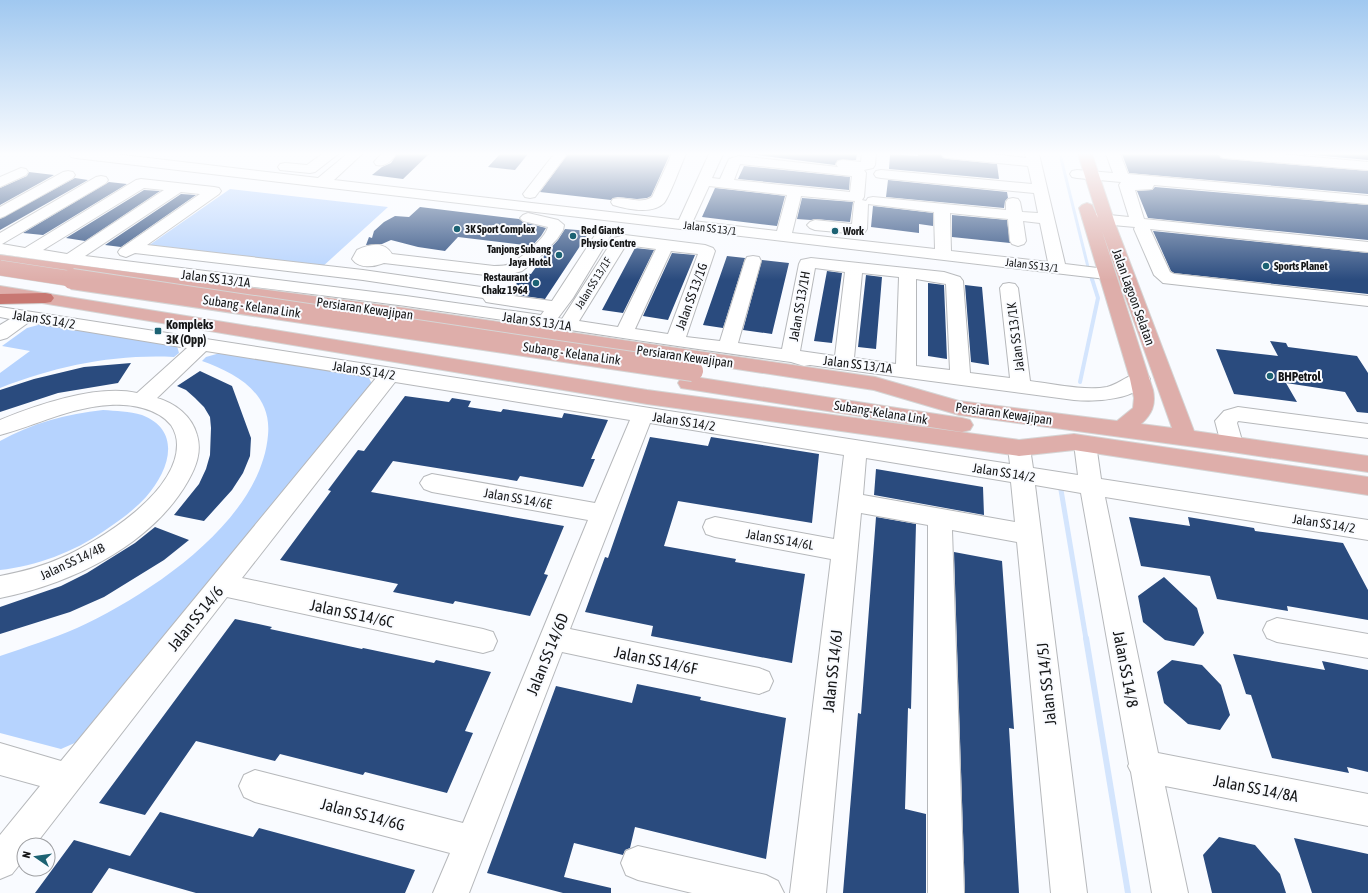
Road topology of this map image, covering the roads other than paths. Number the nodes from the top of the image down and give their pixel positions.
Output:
1 (31, 196) edge
2 (75, 196) edge
3 (119, 196) edge
4 (165, 196) edge
5 (207, 196) edge
6 (430, 196) edge
7 (548, 196) edge
8 (676, 196) edge
9 (684, 196) edge
10 (794, 196) edge
11 (835, 196) edge
12 (857, 196) edge
13 (1012, 196) edge
14 (1041, 196) edge
15 (1084, 196) edge
16 (1095, 196) edge
17 (1130, 196) edge
18 (1243, 196) edge
19 (1320, 196) edge
20 (870, 198) joint
21 (458, 199) junction
22 (584, 199) dead end
23 (1368, 200) edge
24 (607, 201) dead end
25 (676, 202) junction
26 (1368, 207) edge
27 (942, 208) junction
28 (0, 213) edge
29 (1015, 215) junction
30 (1047, 219) junction
31 (1099, 222) junction
32 (684, 225) junction
33 (1140, 226) junction
34 (785, 229) junction
35 (877, 234) dead end
36 (603, 235) dead end
37 (0, 240) edge
38 (1018, 241) dead end
39 (666, 245) junction
40 (1368, 247) edge
41 (132, 248) junction
42 (943, 248) junction
43 (0, 249) edge
44 (28, 253) junction
45 (1368, 253) edge
46 (380, 258) junction
47 (70, 259) junction
48 (0, 260) edge
49 (753, 261) dead end
50 (109, 265) junction
51 (0, 268) edge
52 (854, 268) junction
53 (1058, 268) junction
54 (342, 273) junction
55 (908, 273) junction
56 (1106, 274) junction
57 (363, 275) junction
58 (0, 279) edge
59 (1009, 288) dead end
60 (0, 291) edge
61 (334, 296) junction
62 (45, 298) junction
63 (0, 299) edge
64 (1368, 301) edge
65 (486, 305) junction
66 (557, 307) junction
67 (0, 312) edge
68 (26, 316) junction
69 (545, 322) junction
70 (567, 325) junction
71 (249, 331) junction
72 (0, 334) edge
73 (624, 334) junction
74 (674, 341) junction
75 (202, 344) junction
76 (727, 348) junction
77 (790, 355) junction
78 (844, 363) junction
79 (906, 370) junction
80 (390, 374) junction
81 (690, 377) junction
82 (960, 378) junction
83 (1140, 379) junction
84 (875, 384) junction
85 (1021, 386) junction
86 (142, 400) junction
87 (959, 408) junction
88 (643, 414) junction
89 (0, 428) edge
90 (1121, 430) junction
91 (1368, 432) edge
92 (1186, 438) junction
93 (1080, 443) junction
94 (1232, 444) junction
95 (856, 448) junction
96 (1021, 461) junction
97 (1368, 464) edge
98 (432, 483) dead end
99 (1091, 486) junction
100 (1368, 486) edge
101 (851, 502) junction
102 (603, 514) junction
103 (940, 518) junction
104 (715, 527) dead end
105 (1368, 530) edge
106 (1029, 534) junction
107 (845, 551) junction
108 (221, 586) junction
109 (0, 587) edge
110 (1277, 630) dead end
111 (553, 638) junction
112 (483, 641) dead end
113 (1368, 646) edge
114 (759, 681) dead end
115 (0, 759) edge
116 (1144, 766) junction
117 (67, 778) junction
118 (255, 786) dead end
119 (1368, 810) edge
120 (472, 842) junction
121 (0, 862) edge
122 (638, 863) dead end
123 (451, 893) edge
124 (766, 893) edge
125 (808, 893) edge
126 (946, 893) edge
127 (1069, 893) edge
128 (1170, 893) edge

1 - 28 street
2 - 37 street
3 - 44 street
4 - 47 street
5 - 41 street
6 - 21 street, Jalan SS 13/1
7 - 22 street
8 - 25 street
9 - 25 street
10 - 34 street
11 - 12 street
13 - 29 street
14 - 30 street
15 - 31 main road, Jalan Lagoon Selatan
16 - 31 main road, Jalan Lagoon Selatan
17 - 33 street
18 - 26 street
19 - 23 street
20 - 27 street
20 - 34 street
21 - 32 street, Jalan SS 13/1
21 - 46 street
24 - 25 street
25 - 32 street
27 - 29 street
27 - 42 street
29 - 30 street
29 - 38 street
30 - 53 street
31 - 33 street
31 - 56 main road, Jalan Lagoon Selatan
31 - 92 main road, Jalan Lagoon Selatan
32 - 34 street, Jalan SS 13/1
33 - 40 street
33 - 45 street
33 - 64 street
34 - 42 street, Jalan SS 13/1
35 - 42 street
36 - 66 street
39 - 70 street, Jalan SS 13/1F
39 - 73 street
39 - 74 street, Jalan SS 13/1G
41 - 50 street
41 - 54 street
42 - 53 street, Jalan SS 13/1
43 - 44 street, Jalan SS 13/1A
44 - 47 street, Jalan SS 13/1A
46 - 54 street
46 - 57 street
47 - 50 street, Jalan SS 13/1A
48 - 61 main road, Persiaran Kewajipan
49 - 76 street
50 - 61 street, Jalan SS 13/1A
51 - 81 main road, Subang - Kelana Link, bridge
52 - 55 street
52 - 77 street, Jalan SS 13/1H
52 - 78 street
53 - 56 street, Jalan SS 13/1
54 - 57 street
54 - 61 street
55 - 79 street
55 - 82 street
56 - 83 main road, Jalan Lagoon Selatan
57 - 61 street
57 - 65 street
58 - 81 main road, Subang - Kelana Link
59 - 85 street, Jalan SS 13/1K
60 - 62 main road, Persiaran Kewajipan
61 - 65 street, Jalan SS 13/1A
61 - 71 main road
61 - 84 main road, Persiaran Kewajipan
62 - 63 highway
62 - 71 main road, Persiaran Kewajipan
65 - 66 street
65 - 69 street, Jalan SS 13/1A
66 - 69 street
67 - 68 street, Jalan SS 14/2
68 - 72 street
68 - 75 street, Jalan SS 14/2
69 - 70 street, Jalan SS 13/1A
70 - 73 street, Jalan SS 13/1A
71 - 96 main road, Persiaran Kewajipan
73 - 74 street, Jalan SS 13/1A
74 - 76 street, Jalan SS 13/1A
75 - 80 street, Jalan SS 14/2
75 - 86 street
76 - 77 street, Jalan SS 13/1A
77 - 78 street, Jalan SS 13/1A
77 - 84 street, Jalan SS 13/1H
78 - 79 street, Jalan SS 13/1A
79 - 82 street, Jalan SS 13/1A
80 - 88 street, Jalan SS 14/2
80 - 108 street, Jalan SS 14/6
81 - 87 main road, Subang-Kelana Link
81 - 93 main road, Subang-Kelana Link
82 - 85 street, Jalan SS 13/1A
83 - 85 street, Jalan SS 13/1A
83 - 90 main road, Jalan Lagoon Selatan
84 - 87 main road, Persiaran Kewajipan
86 - 89 street, Jalan SS 14/4B
86 - 109 street, Jalan SS 14/4B
87 - 90 main road, Persiaran Kewajipan
88 - 95 street, Jalan SS 14/2
88 - 102 street, Jalan SS 14/6D
90 - 92 main road, Persiaran Kewajipan
91 - 94 street
92 - 94 main road, Persiaran Kewajipan
93 - 96 main road, Persiaran Kewajipan
93 - 99 street, Jalan SS 14/8
93 - 100 main road, Persiaran Kewajipan
94 - 97 main road, Persiaran Kewajipan
95 - 96 street, Jalan SS 14/2
95 - 101 street, Jalan SS 14/6J
96 - 99 street, Jalan SS 14/2
96 - 106 street, Jalan SS 14/5J
98 - 102 street, Jalan SS 14/6E
99 - 105 street, Jalan SS 14/2
99 - 116 street, Jalan SS 14/8
101 - 103 street
101 - 107 street, Jalan SS 14/6J
102 - 111 street, Jalan SS 14/6D
103 - 106 street
103 - 126 street
104 - 107 street, Jalan SS 14/6L
106 - 127 street, Jalan SS 14/5J
107 - 125 street, Jalan SS 14/6J
108 - 112 street, Jalan SS 14/6C
108 - 117 street, Jalan SS 14/6
110 - 113 street
111 - 114 street, Jalan SS 14/6F
111 - 120 street, Jalan SS 14/6D
115 - 117 street
116 - 119 street, Jalan SS 14/8A
116 - 128 street, Jalan SS 14/8
117 - 121 street, Jalan SS 14/6
118 - 120 street, Jalan SS 14/6G
120 - 123 street, Jalan SS 14/6D
122 - 124 street

